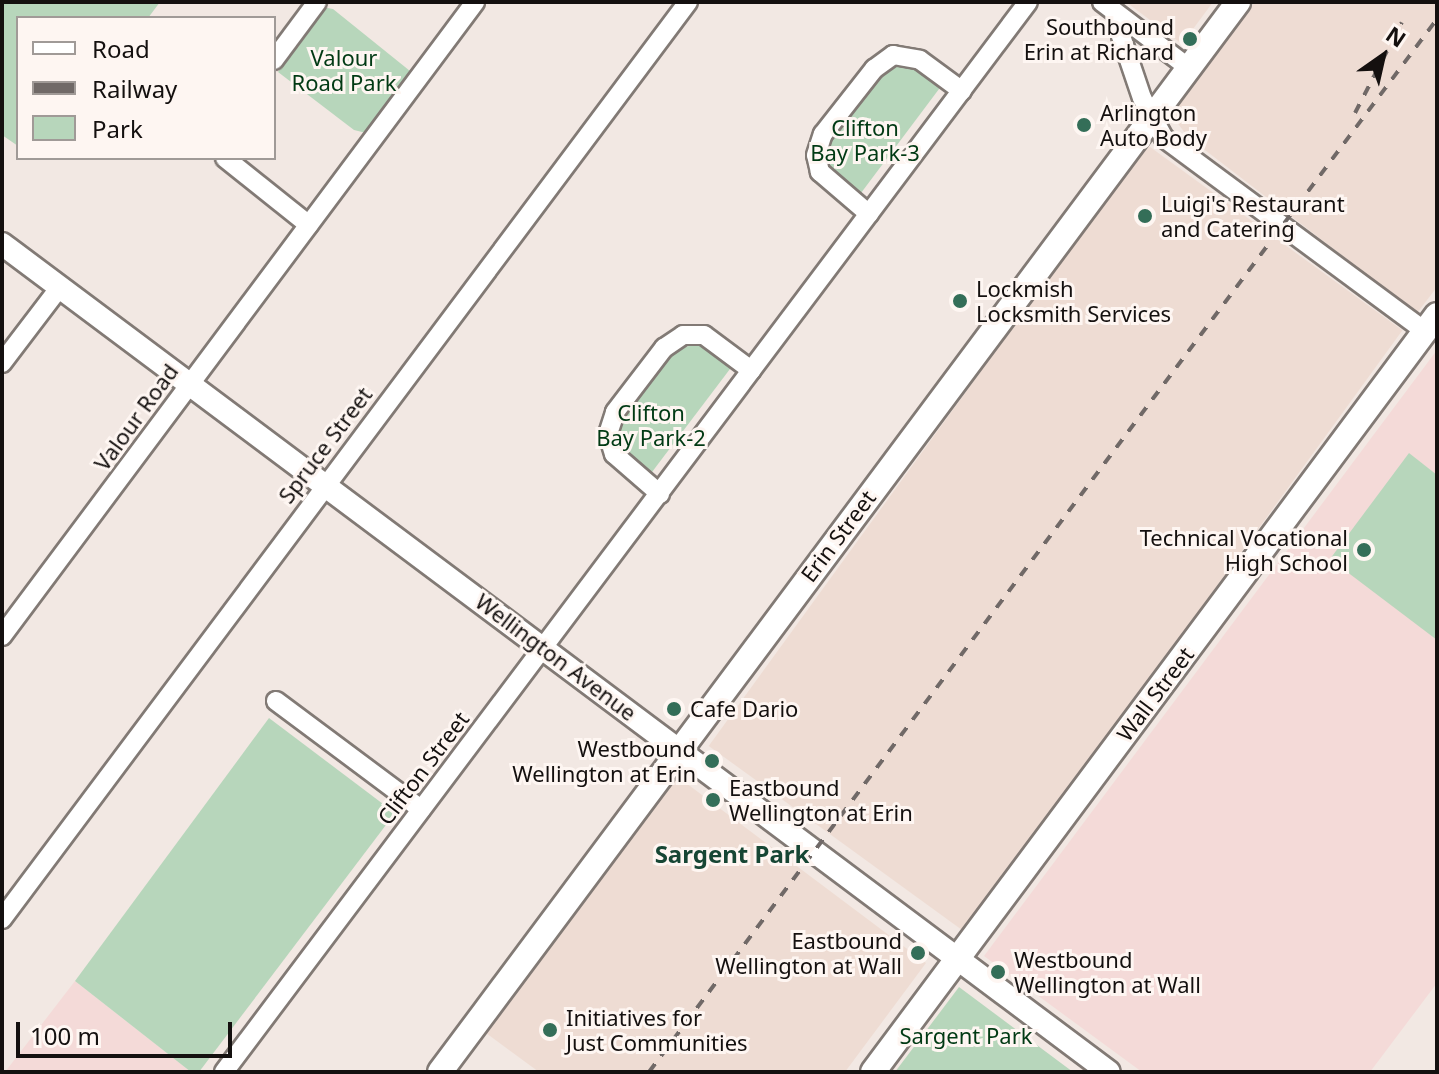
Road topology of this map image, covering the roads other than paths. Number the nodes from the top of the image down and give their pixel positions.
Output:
1 (317, 2) edge
2 (475, 2) edge
3 (688, 2) edge
4 (1028, 2) edge
5 (1102, 2) edge
6 (1238, 2) edge
7 (1121, 17) junction
8 (276, 57) edge
9 (1189, 68) junction
10 (962, 91) junction
11 (1151, 118) junction
12 (228, 160) edge
13 (869, 214) junction
14 (309, 225) junction
15 (2, 244) edge
16 (60, 287) junction
17 (1431, 323) edge
18 (2, 363) edge
19 (751, 370) junction
20 (189, 383) junction
21 (325, 485) junction
22 (660, 494) junction
23 (2, 636) edge
24 (545, 649) junction
25 (276, 701) dead end
26 (679, 750) junction
27 (421, 809) junction
28 (2, 919) edge
29 (957, 959) junction
30 (224, 1072) edge
31 (440, 1072) edge
32 (873, 1072) edge
33 (1109, 1072) edge

1 - 8 street
2 - 14 street, Valour Road
3 - 21 street, Spruce Street
4 - 10 street, Clifton Street
5 - 7 street
6 - 9 main road, Erin Street
7 - 9 street
7 - 11 street
9 - 11 main road, Erin Street
10 - 13 street, Clifton Street
10 - 13 street
11 - 17 street
11 - 26 main road, Erin Street
12 - 14 street
13 - 19 street, Clifton Street
14 - 20 street, Valour Road
15 - 16 street, Wellington Avenue
16 - 18 street
16 - 20 street, Wellington Avenue
17 - 29 main road, Wall Street
19 - 22 street, Clifton Street
19 - 22 street
20 - 21 street, Wellington Avenue
20 - 23 street, Valour Road
21 - 24 street, Wellington Avenue
21 - 28 street, Spruce Street
22 - 24 street, Clifton Street
24 - 26 street, Wellington Avenue
24 - 27 street, Clifton Street
25 - 27 street
26 - 29 street, Wellington Avenue
26 - 31 main road, Erin Street
27 - 30 street, Clifton Street
29 - 32 main road, Wall Street
29 - 33 street, Wellington Avenue

